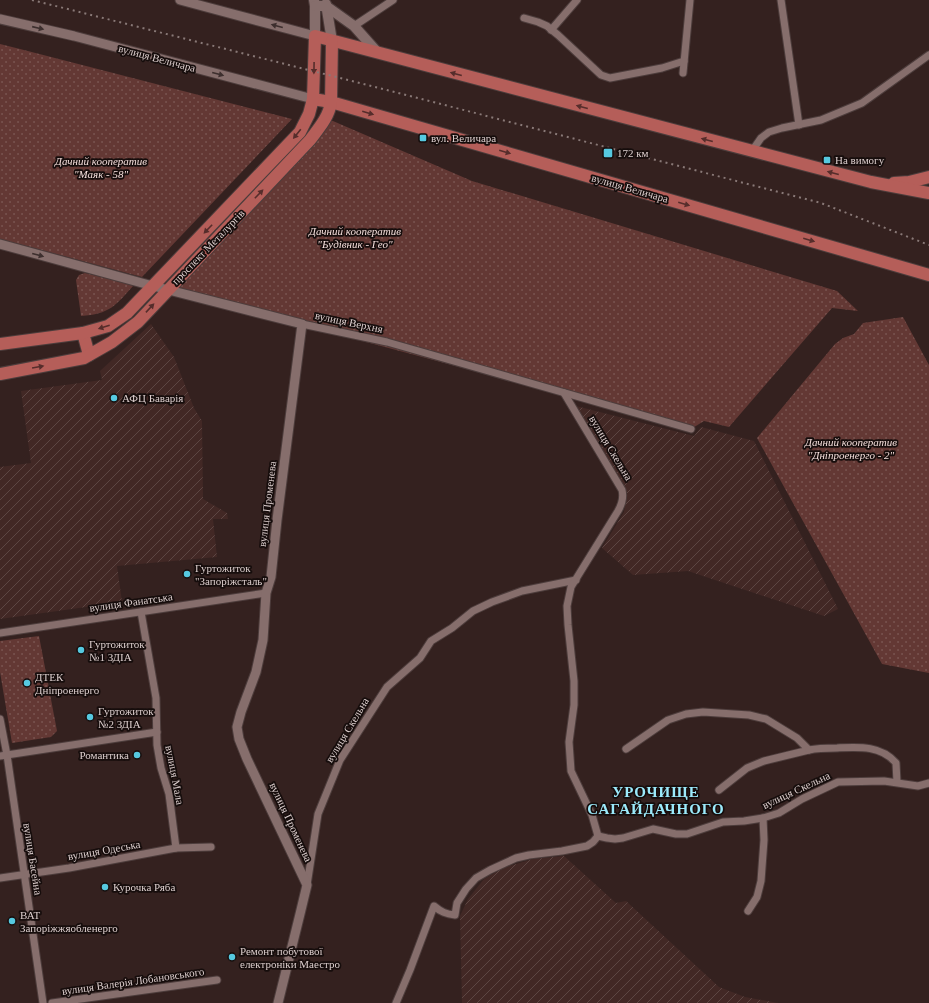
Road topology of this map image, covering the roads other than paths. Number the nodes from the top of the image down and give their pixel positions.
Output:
1 (180, 0) edge
2 (393, 0) edge
3 (577, 0) edge
4 (690, 0) edge
5 (781, 0) edge
6 (314, 3) edge
7 (326, 3) edge
8 (524, 18) dead end
9 (0, 19) edge
10 (354, 26) junction
11 (551, 30) junction
12 (315, 36) junction
13 (332, 41) junction
14 (378, 53) junction
15 (929, 56) edge
16 (684, 61) junction
17 (683, 73) dead end
18 (313, 99) junction
19 (331, 102) junction
20 (799, 125) junction
21 (752, 151) junction
22 (929, 177) edge
23 (871, 182) junction
24 (901, 182) junction
25 (929, 184) edge
26 (929, 194) edge
27 (0, 244) edge
28 (929, 275) edge
29 (153, 286) junction
30 (168, 289) junction
31 (302, 324) junction
32 (83, 333) junction
33 (0, 344) edge
34 (89, 355) junction
35 (0, 374) edge
36 (564, 393) junction
37 (691, 429) dead end
38 (576, 580) junction
39 (266, 593) junction
40 (141, 612) junction
41 (0, 633) edge
42 (0, 719) edge
43 (157, 732) junction
44 (626, 750) dead end
45 (809, 750) junction
46 (3, 755) edge
47 (897, 782) junction
48 (929, 783) edge
49 (719, 790) dead end
50 (763, 818) junction
51 (598, 836) junction
52 (211, 847) dead end
53 (176, 848) junction
54 (25, 875) junction
55 (0, 878) edge
56 (307, 884) junction
57 (748, 911) dead end
58 (218, 980) dead end
59 (43, 1003) edge
60 (52, 1003) edge
61 (278, 1003) edge
62 (396, 1003) edge

12 -> 1 street
2 - 10 street
3 - 11 street
4 - 16 street
5 - 20 street
6 - 7 main road
6 - 12 main road
7 - 10 main road
7 - 13 main road
8 - 11 street
9 -> 18 street, вулиця Величара
10 - 14 main road
11 - 16 street
12 - 13 main road
12 -> 18 main road, проспект Металургів
13 - 14 main road
13 - 19 main road, проспект Металургів
21 -> 14 main road
15 - 20 street
16 - 17 street
18 - 19 main road, вулиця Величара
18 -> 29 main road, проспект Металургів
19 -> 28 main road, вулиця Величара
30 -> 19 main road, проспект Металургів
20 - 21 street
23 -> 21 main road
22 - 24 main road
23 - 24 main road
23 - 26 main road
24 - 25 main road
27 -> 29 street, вулиця Верхня
29 - 30 street, вулиця Верхня
29 -> 32 main road, проспект Металургів
30 - 31 street, вулиця Верхня
34 -> 30 main road, проспект Металургів
31 - 36 street, вулиця Верхня
31 - 39 street, вулиця Променева
32 - 33 main road, проспект Металургів
32 - 34 main road
35 -> 34 main road, проспект Металургів
36 - 37 street, вулиця Верхня
36 - 38 street, вулиця Скельна
38 - 51 street, вулиця Скельна
38 - 56 street, вулиця Скельна
39 - 40 street, вулиця Фанатська
39 - 56 street, вулиця Променева
40 - 41 street, вулиця Фанатська
40 - 43 street, вулиця Мала
42 - 46 street, вулиця Басейна
43 - 46 street
43 - 53 street, вулиця Мала
44 - 45 street
45 - 47 street
45 - 49 street
46 - 54 street, вулиця Басейна
47 - 48 street, вулиця Скельна
47 - 50 street, вулиця Скельна
50 - 51 street, вулиця Скельна
50 - 57 street
51 - 62 street
52 - 53 street, вулиця Одеська
53 - 54 street, вулиця Одеська
54 - 55 street, вулиця Одеська
54 - 59 street, вулиця Басейна
56 - 61 street, вулиця Скельна
58 - 60 street, вулиця Валерія Лобановського

